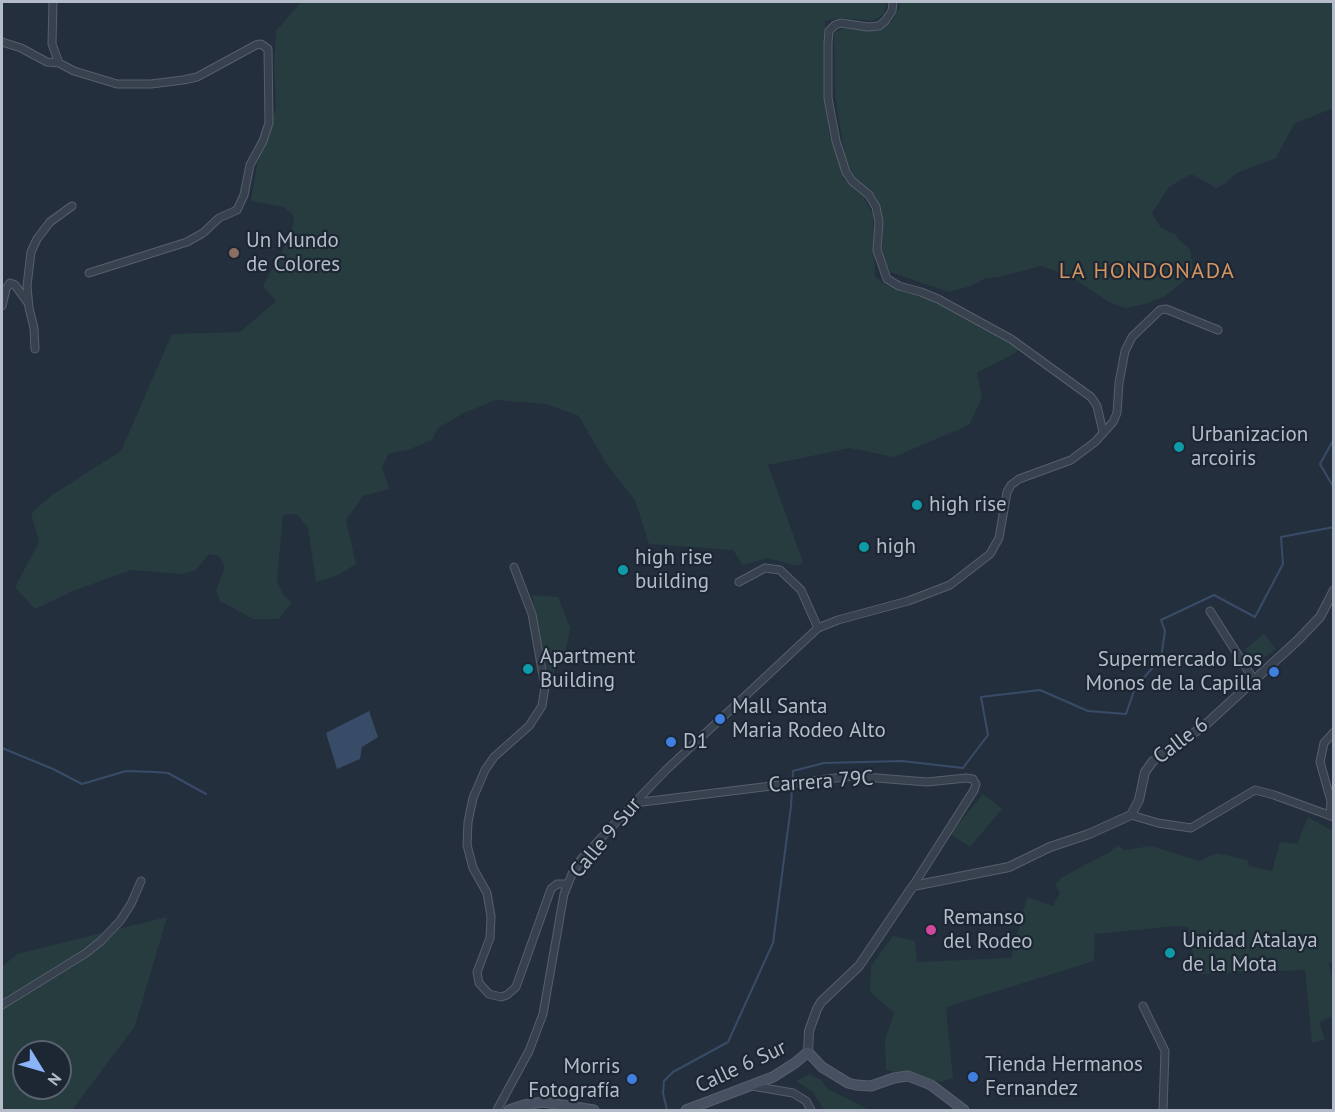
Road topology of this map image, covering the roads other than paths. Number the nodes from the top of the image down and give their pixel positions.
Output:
1 (53, 2) edge
2 (895, 3) edge
3 (2, 42) edge
4 (59, 63) junction
5 (72, 206) dead end
6 (89, 273) dead end
7 (28, 303) junction
8 (2, 306) edge
9 (1218, 330) dead end
10 (35, 349) dead end
11 (1103, 432) junction
12 (514, 567) dead end
13 (739, 582) dead end
14 (1334, 590) edge
15 (1210, 611) dead end
16 (818, 628) junction
17 (1254, 680) junction
18 (1334, 732) edge
19 (654, 782) junction
20 (663, 798) junction
21 (634, 802) junction
22 (1131, 815) junction
23 (1332, 816) edge
24 (141, 881) dead end
25 (567, 884) junction
26 (913, 886) junction
27 (2, 1005) edge
28 (1143, 1006) dead end
29 (808, 1052) junction
30 (752, 1086) junction
31 (497, 1110) edge
32 (509, 1110) edge
33 (594, 1110) edge
34 (686, 1110) edge
35 (811, 1110) edge
36 (964, 1110) edge
37 (1163, 1110) edge

1 - 4 street
2 - 11 street
3 - 4 street
4 - 6 street
5 - 7 street
7 - 8 street
7 - 10 street
9 - 11 street, Calle 9 Sur
11 - 16 street, Calle 9 Sur
12 - 25 street
13 - 16 street
14 - 17 street, Calle 6
15 - 17 street
16 - 19 street, Calle 9 Sur
17 - 22 street, Calle 6
18 - 23 street
19 - 20 street
19 - 21 street, Calle 9 Sur
20 - 21 street, Carrera 79C
20 - 26 street, Carrera 79C
21 - 25 street, Calle 9 Sur
22 - 23 street
22 - 26 street
24 - 27 street
25 - 31 street, Calle 9 Sur
26 - 29 street
28 - 37 street
29 - 30 main road, Calle 6 Sur
29 - 36 main road
30 - 34 main road, Calle 6 Sur
30 - 35 street
32 - 33 main road

